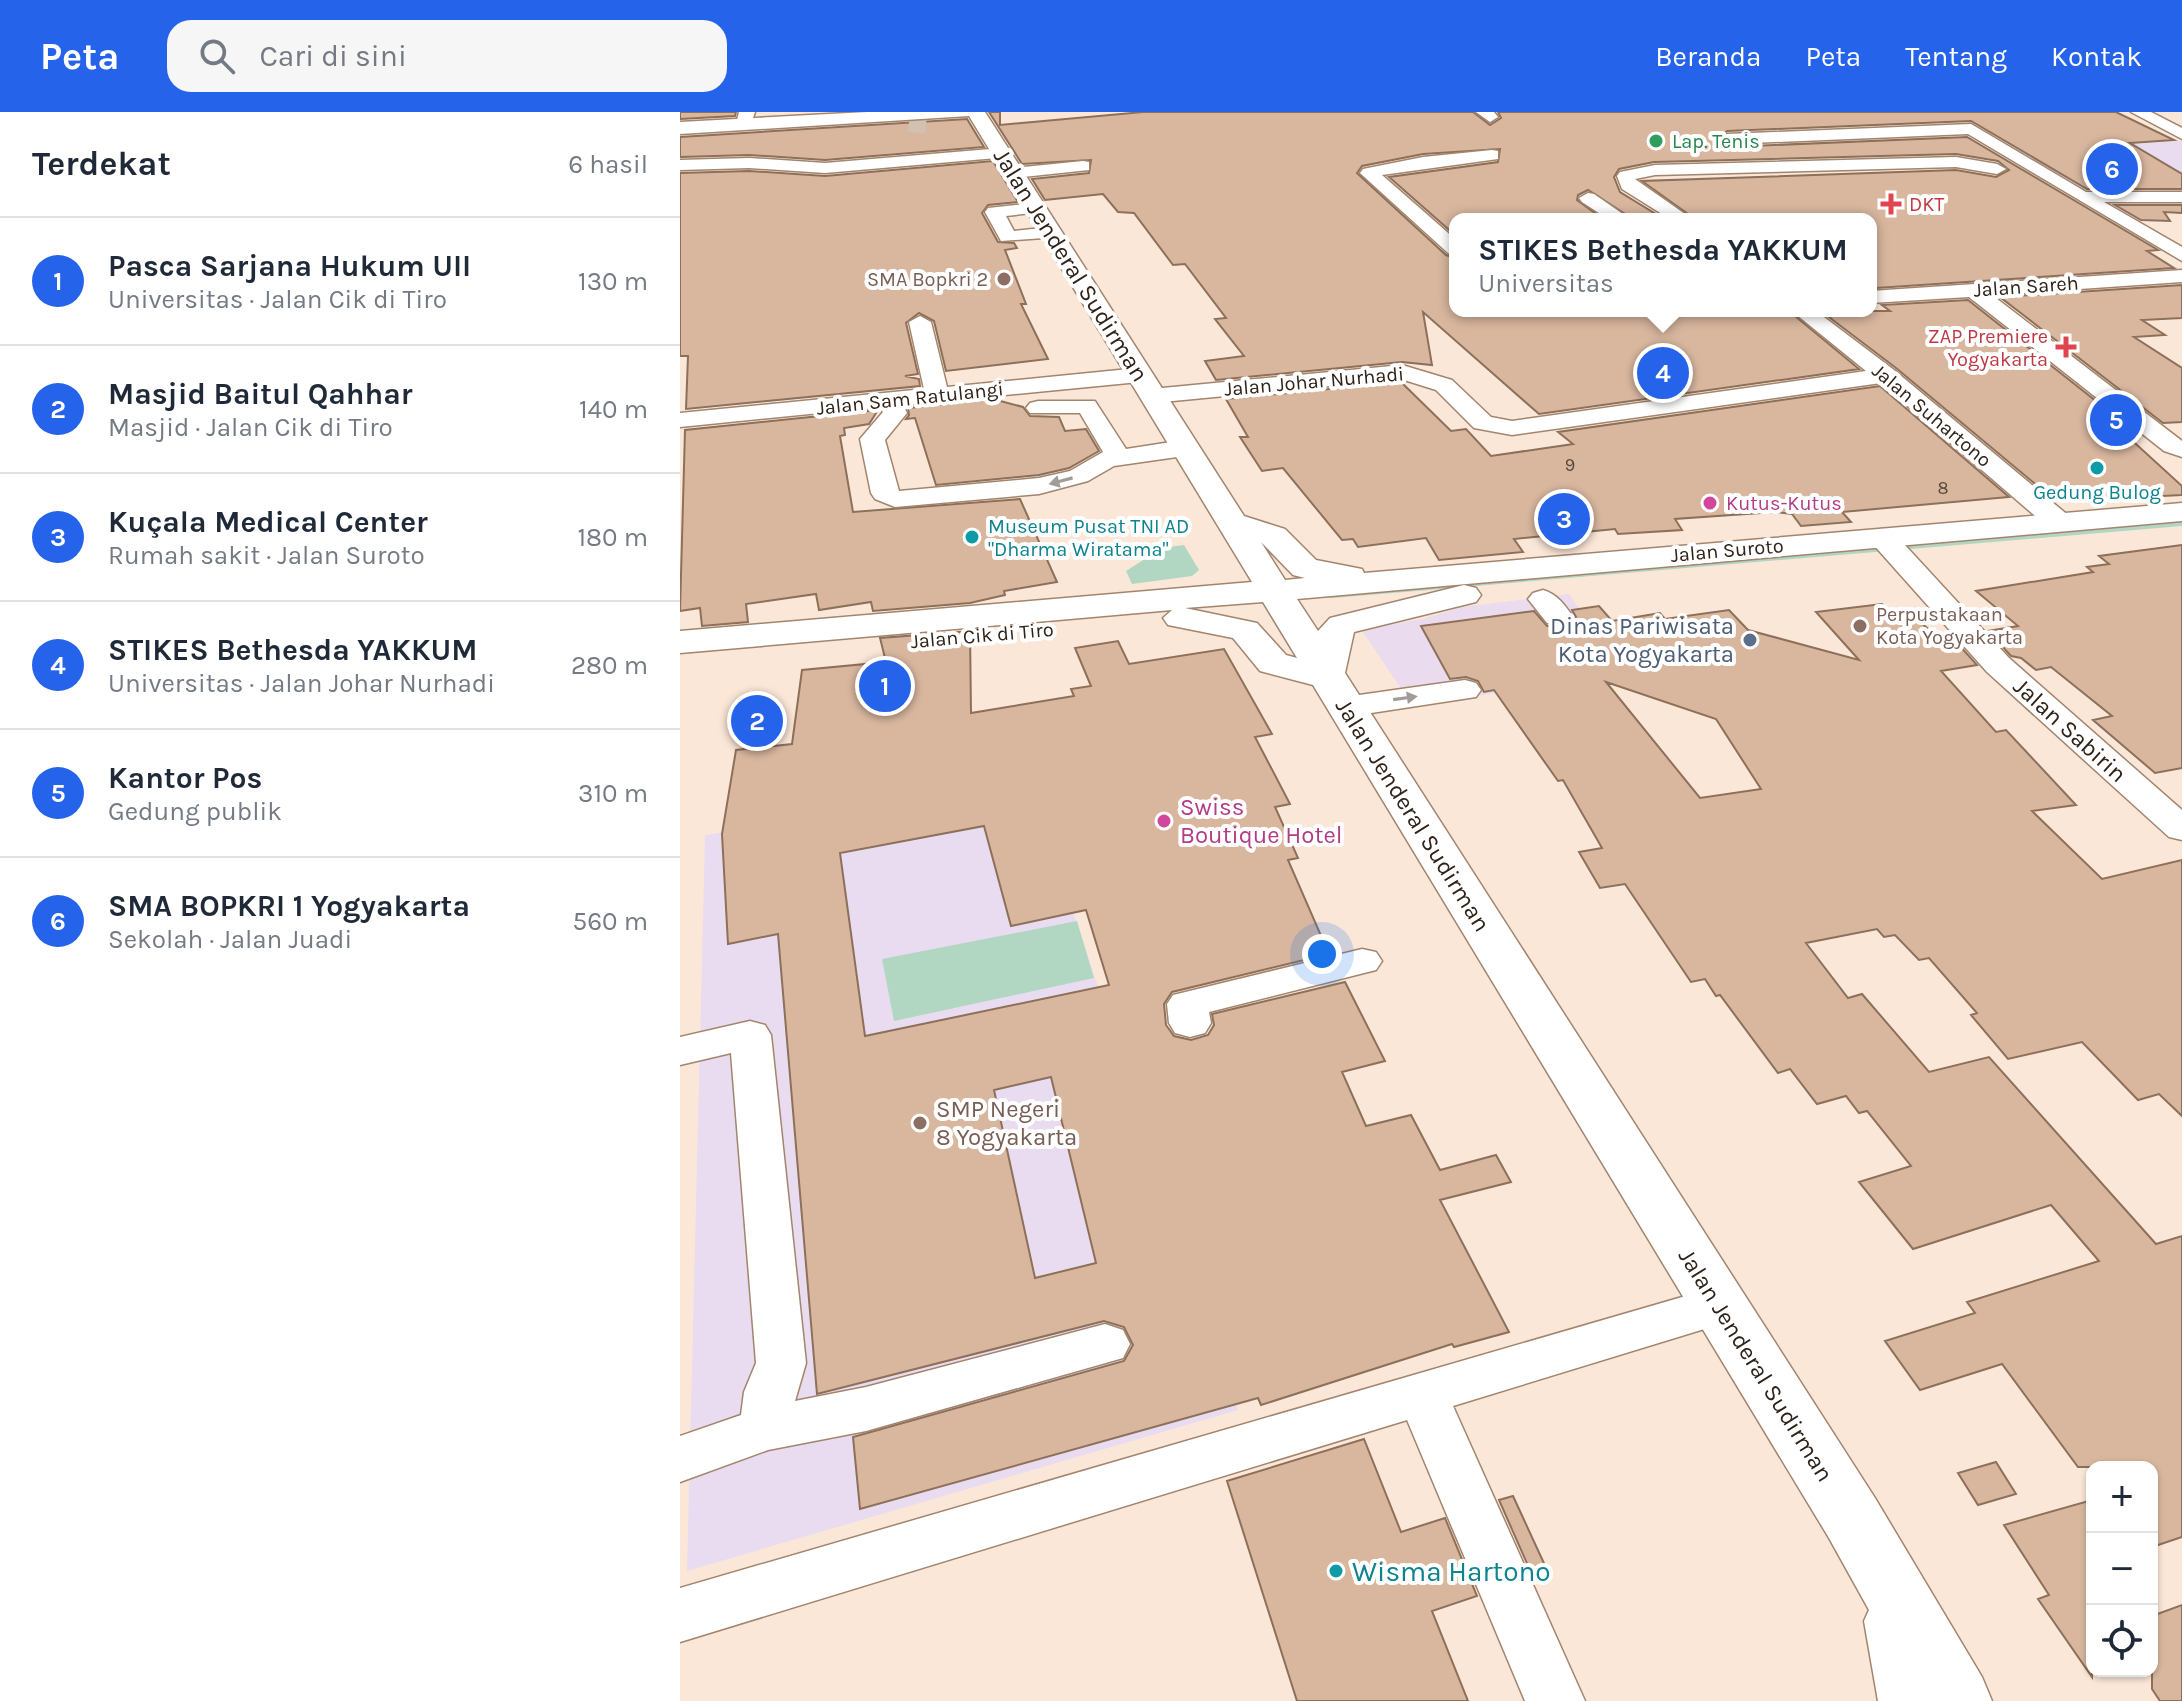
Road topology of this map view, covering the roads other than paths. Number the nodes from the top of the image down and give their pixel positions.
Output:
1 (963, 112) edge
2 (976, 112) edge
3 (2139, 112) edge
4 (746, 118) edge
5 (680, 128) edge
6 (2180, 132) edge
7 (1727, 139) dead end
8 (1492, 155) dead end
9 (1008, 164) junction
10 (680, 165) edge
11 (1083, 166) dead end
12 (2032, 167) junction
13 (869, 169) dead end
14 (1415, 185) dead end
15 (1387, 188) junction
16 (2082, 197) junction
17 (1588, 198) dead end
18 (2181, 198) edge
19 (1035, 208) junction
20 (1612, 213) edge
21 (1673, 213) edge
22 (2112, 215) junction
23 (2072, 218) dead end
24 (1051, 233) junction
25 (1449, 244) edge
26 (2182, 255) edge
27 (2182, 276) edge
28 (1973, 290) junction
29 (1877, 297) edge
30 (1811, 317) edge
31 (920, 322) dead end
32 (1886, 375) junction
33 (1146, 386) junction
34 (937, 395) junction
35 (890, 409) junction
36 (680, 420) edge
37 (1184, 448) junction
38 (2179, 454) edge
39 (1118, 457) junction
40 (2182, 512) edge
41 (1229, 521) junction
42 (2059, 522) junction
43 (2182, 531) edge
44 (1890, 546) junction
45 (1227, 567) dead end
46 (1384, 580) junction
47 (1464, 595) junction
48 (1278, 600) junction
49 (1116, 605) junction
50 (1180, 618) junction
51 (680, 642) edge
52 (680, 660) edge
53 (1465, 690) dead end
54 (1336, 692) junction
55 (2182, 829) edge
56 (1362, 961) dead end
57 (1190, 1023) dead end
58 (680, 1051) edge
59 (1720, 1305) junction
60 (1105, 1344) dead end
61 (1422, 1393) junction
62 (766, 1428) junction
63 (680, 1459) edge
64 (1852, 1518) junction
65 (1887, 1578) junction
66 (680, 1615) edge
67 (1555, 1701) edge
68 (1913, 1701) edge
69 (1957, 1701) edge
70 (1983, 1701) edge

1 - 4 main road
2 - 9 main road, Jalan Jenderal Sudirman
3 - 6 street
4 - 5 main road
7 - 12 street
8 - 15 street
9 - 10 street
9 - 11 street
9 - 13 street
9 - 19 main road, Jalan Jenderal Sudirman
12 - 16 street
12 - 21 street
14 - 15 street
15 - 25 street
16 - 18 street
16 - 22 street
17 - 20 street
19 - 24 main road, Jalan Jenderal Sudirman
19 - 24 street
22 - 23 street
22 - 26 street
24 - 33 main road, Jalan Jenderal Sudirman
27 - 28 street, Jalan Sareh
28 - 29 street, Jalan Sareh
28 - 38 street
30 - 32 street, Jalan Suhartono
31 - 34 street
32 - 33 street, Jalan Johar Nurhadi
32 - 42 street, Jalan Suhartono
33 - 34 street, Jalan Sam Ratulangi
33 - 37 main road, Jalan Jenderal Sudirman
34 - 35 street, Jalan Sam Ratulangi
35 - 36 street, Jalan Sam Ratulangi
35 - 39 street
39 -> 35 street
37 - 39 street
37 - 41 main road, Jalan Jenderal Sudirman
40 - 42 main road, Jalan Suroto
41 - 46 main road
41 - 48 main road, Jalan Jenderal Sudirman
42 - 44 main road, Jalan Suroto
43 - 44 main road, Jalan Suroto
44 - 46 main road, Jalan Suroto
44 - 47 main road, Jalan Suroto
44 - 55 street, Jalan Sabirin
45 - 49 main road
46 - 48 main road, Jalan Suroto
47 - 48 main road, Jalan Suroto
47 - 54 main road
48 - 49 main road, Jalan Cik di Tiro
48 - 50 main road, Jalan Cik di Tiro
48 - 54 main road, Jalan Jenderal Sudirman
49 - 51 main road, Jalan Cik di Tiro
50 - 52 main road, Jalan Cik di Tiro
50 - 54 main road
54 -> 53 street
54 - 59 main road, Jalan Jenderal Sudirman
56 - 57 street
58 - 62 street
59 - 61 street
59 - 64 main road, Jalan Jenderal Sudirman
60 - 62 street
61 - 66 street
61 - 67 street
62 - 63 street
64 - 65 main road, Jalan Jenderal Sudirman
64 - 70 main road, Jalan Jenderal Sudirman
65 - 68 main road
65 - 69 main road, Jalan Jenderal Sudirman

